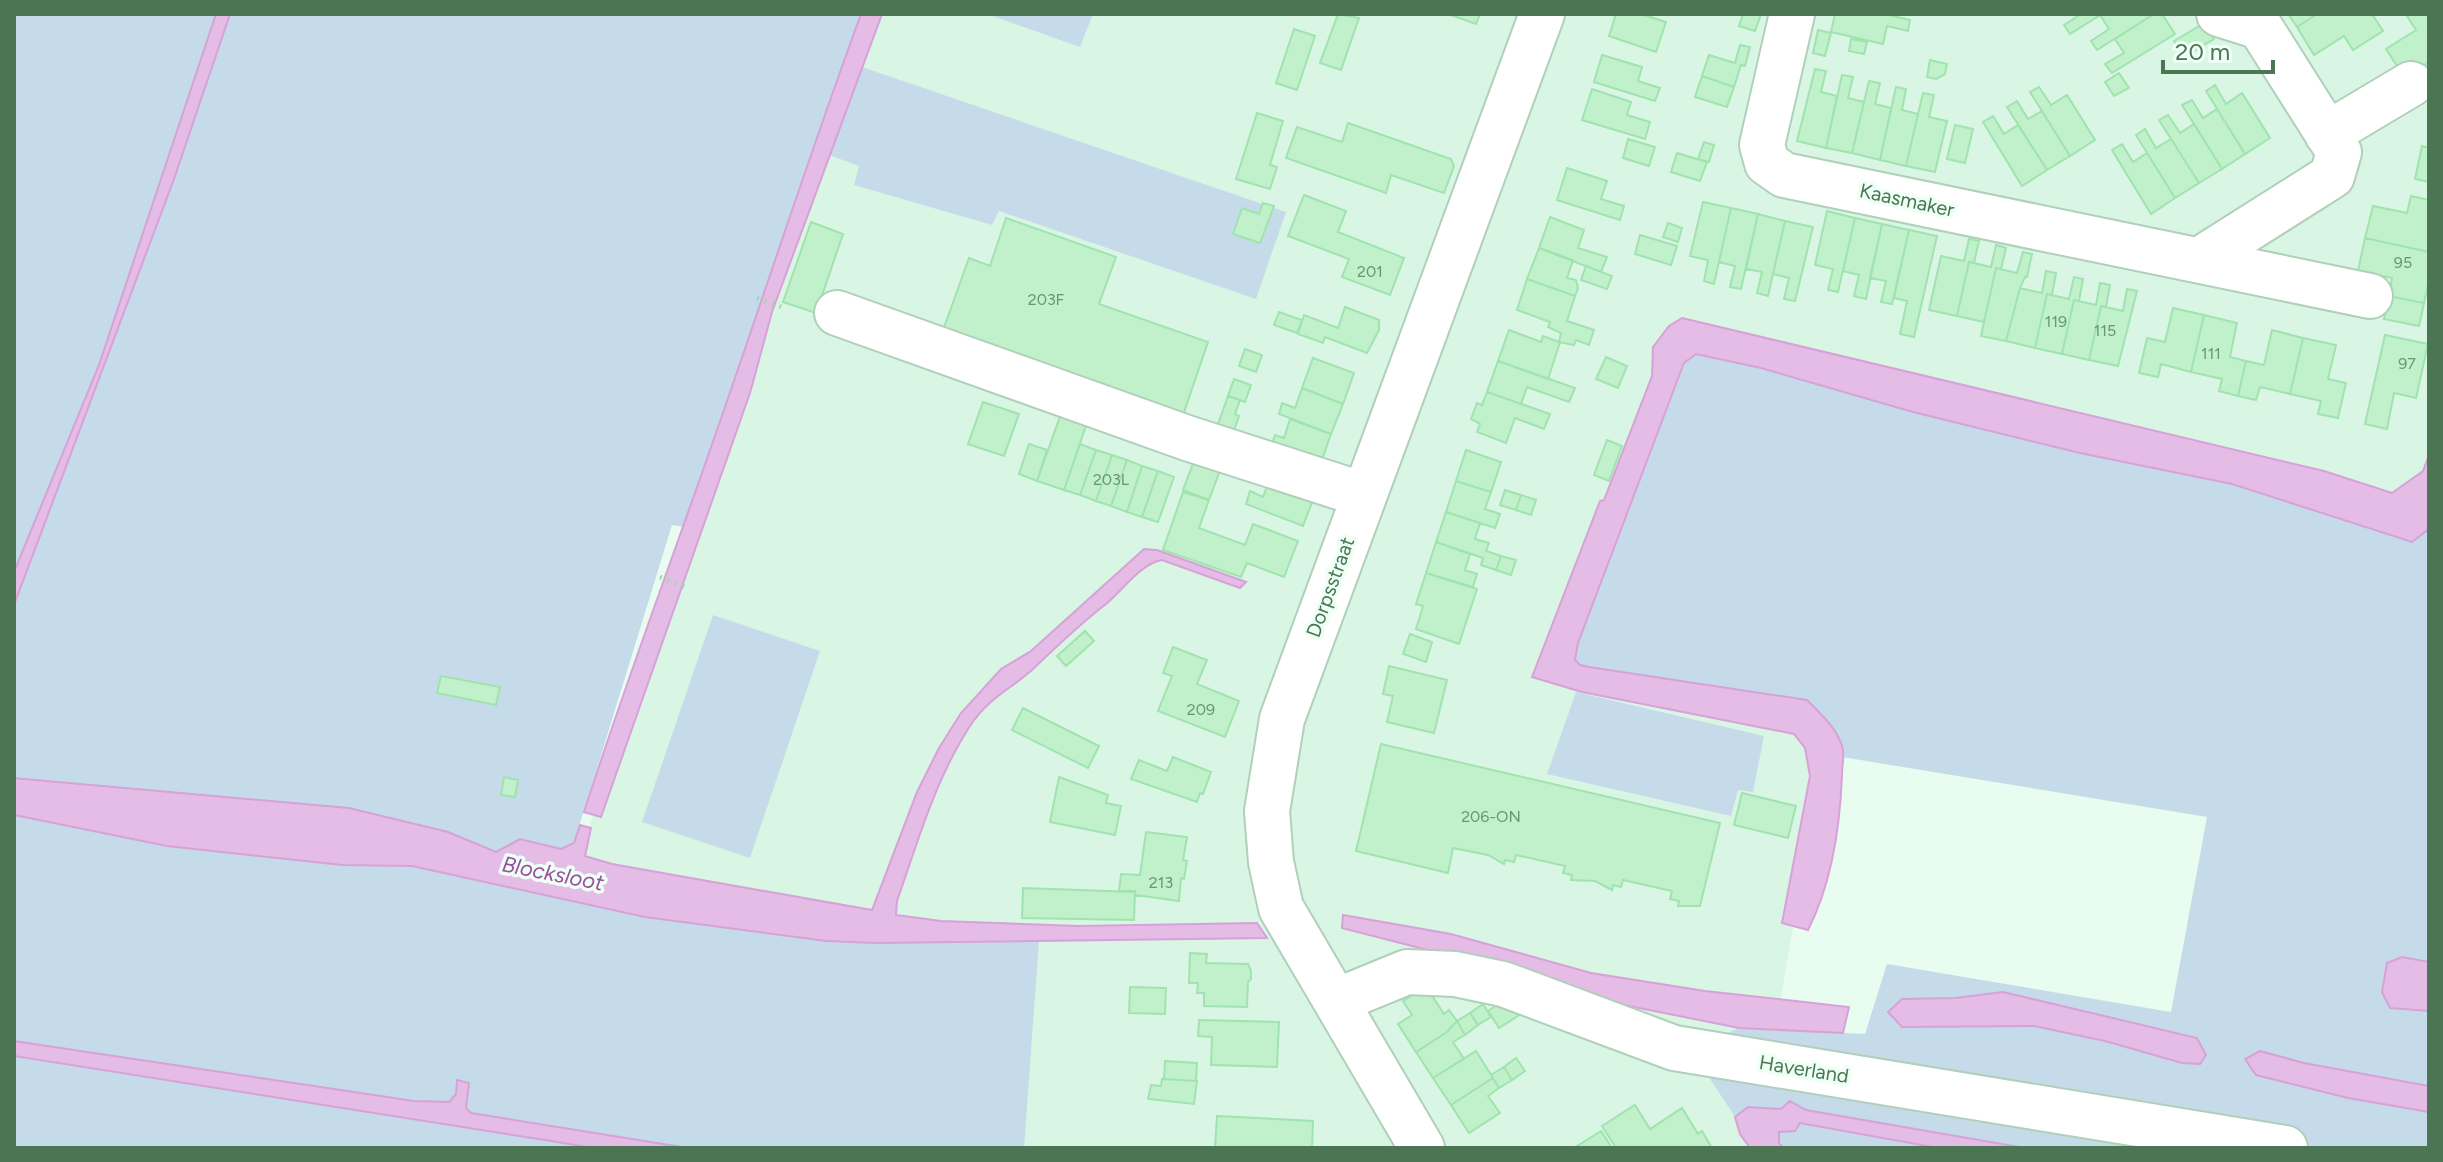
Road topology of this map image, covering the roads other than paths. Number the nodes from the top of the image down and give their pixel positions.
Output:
1 (1542, 14) edge
2 (1792, 14) edge
3 (2219, 14) edge
4 (2411, 84) dead end
5 (2327, 134) junction
6 (2199, 260) junction
7 (2370, 296) dead end
8 (837, 313) dead end
9 (1364, 495) junction
10 (1336, 1001) junction
11 (1422, 1148) edge
12 (2285, 1148) edge

1 - 9 street, Dorpsstraat
2 - 6 street, Kaasmaker
3 - 5 street
4 - 5 street
5 - 6 street
6 - 7 street, Kaasmaker
8 - 9 street
9 - 10 street, Dorpsstraat
10 - 11 street, Dorpsstraat
10 - 12 street, Haverland

